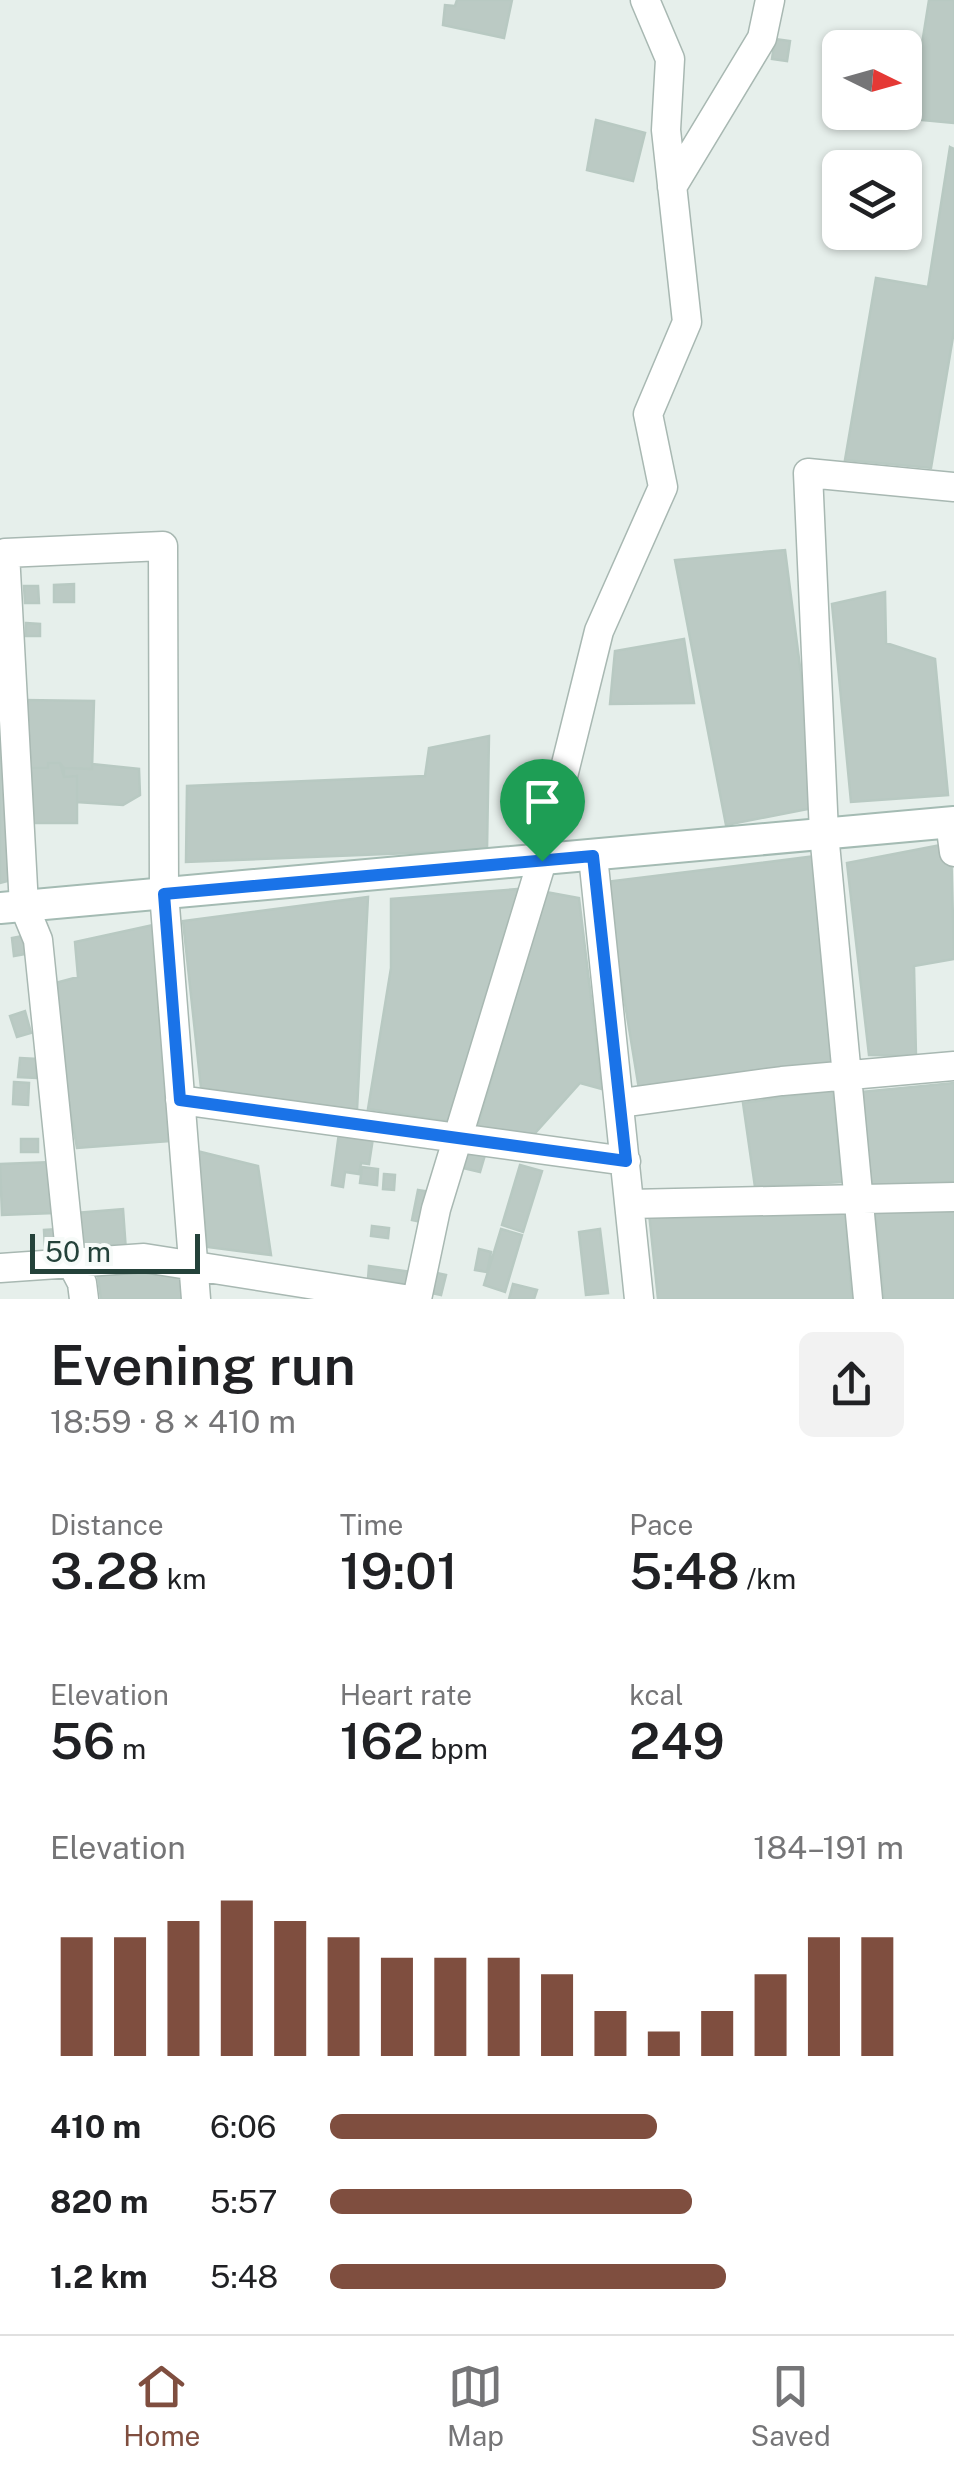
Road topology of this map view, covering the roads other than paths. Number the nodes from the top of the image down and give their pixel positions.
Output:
1 (646, 0) edge
2 (770, 0) edge
3 (672, 188) junction
4 (954, 487) edge
5 (2, 554) edge
6 (953, 832) edge
7 (824, 833) junction
8 (593, 856) junction
9 (542, 861) junction
10 (164, 894) junction
11 (12, 908) edge
12 (954, 1066) edge
13 (844, 1075) junction
14 (180, 1100) junction
15 (621, 1103) junction
16 (458, 1138) junction
17 (626, 1161) junction
18 (954, 1197) edge
19 (857, 1198) junction
20 (630, 1204) junction
21 (71, 1262) junction
22 (194, 1263) junction
23 (0, 1268) edge
24 (84, 1299) edge
25 (196, 1299) edge
26 (404, 1299) edge
27 (417, 1299) edge
28 (639, 1299) edge
29 (868, 1299) edge

1 - 3 street
2 - 3 street
3 - 9 street
4 - 7 street
5 - 10 street
5 - 11 street
6 - 7 street
7 - 8 street
7 - 13 street
8 - 9 street
8 - 15 street
9 - 10 street
9 - 16 street
10 - 11 street
10 - 14 street
11 - 21 street
12 - 13 street
13 - 15 street
13 - 19 street
14 - 16 street
14 - 22 street
15 - 17 street
16 - 17 street
16 - 27 street
17 - 20 street
18 - 19 street
19 - 20 street
19 - 29 street
20 - 28 street
21 - 22 street
21 - 23 street
21 - 24 street
22 - 25 street
22 - 26 street

